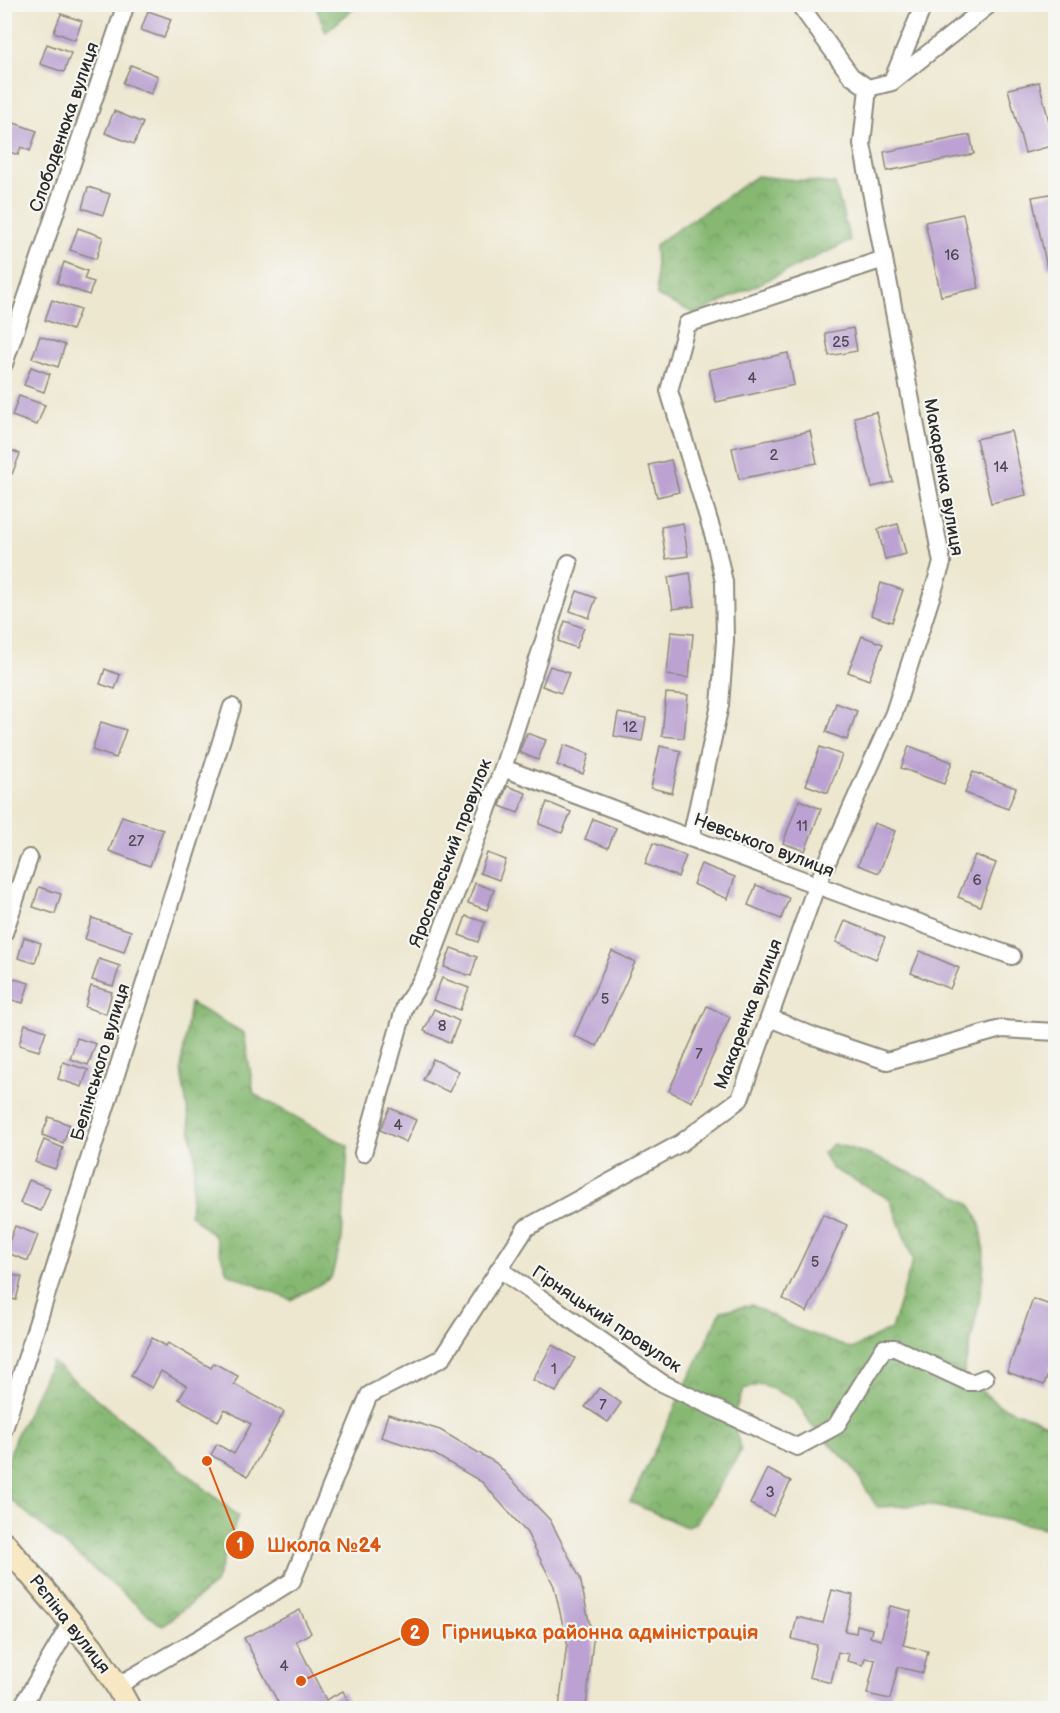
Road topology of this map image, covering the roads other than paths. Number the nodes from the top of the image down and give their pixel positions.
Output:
1 (126, 4) edge
2 (799, 4) edge
3 (924, 4) edge
4 (990, 4) edge
5 (892, 82) junction
6 (868, 88) junction
7 (884, 258) junction
8 (4, 364) edge
9 (569, 563) dead end
10 (232, 707) dead end
11 (503, 768) junction
12 (691, 837) junction
13 (30, 858) dead end
14 (816, 886) junction
15 (4, 933) edge
16 (1012, 956) dead end
17 (770, 1018) junction
18 (1056, 1032) edge
19 (363, 1153) dead end
20 (499, 1269) junction
21 (986, 1378) dead end
22 (4, 1429) edge
23 (4, 1543) edge
24 (72, 1622) junction
25 (117, 1686) junction
26 (21, 1708) edge
27 (129, 1708) edge

1 - 8 street, Слободенюка вулиця
2 - 6 street
3 - 5 street
4 - 5 street
5 - 6 street
6 - 7 street, Макаренка вулиця
7 - 12 street
7 - 14 street, Макаренка вулиця
9 - 11 street, Ярославський провулок
10 - 22 street, Белінського вулиця
11 - 12 street, Невського вулиця
11 - 19 street, Ярославський провулок
12 - 14 street, Невського вулиця
13 - 15 street
14 - 16 street, Невського вулиця
14 - 17 street, Макаренка вулиця
17 - 18 street
17 - 20 street, Макаренка вулиця
20 - 21 street, Гірняцький провулок
20 - 25 street, Макаренка вулиця
23 - 24 street, Рєпіна вулиця
24 - 25 street, Рєпіна вулиця
24 - 26 street
25 - 27 street, Рєпіна вулиця

